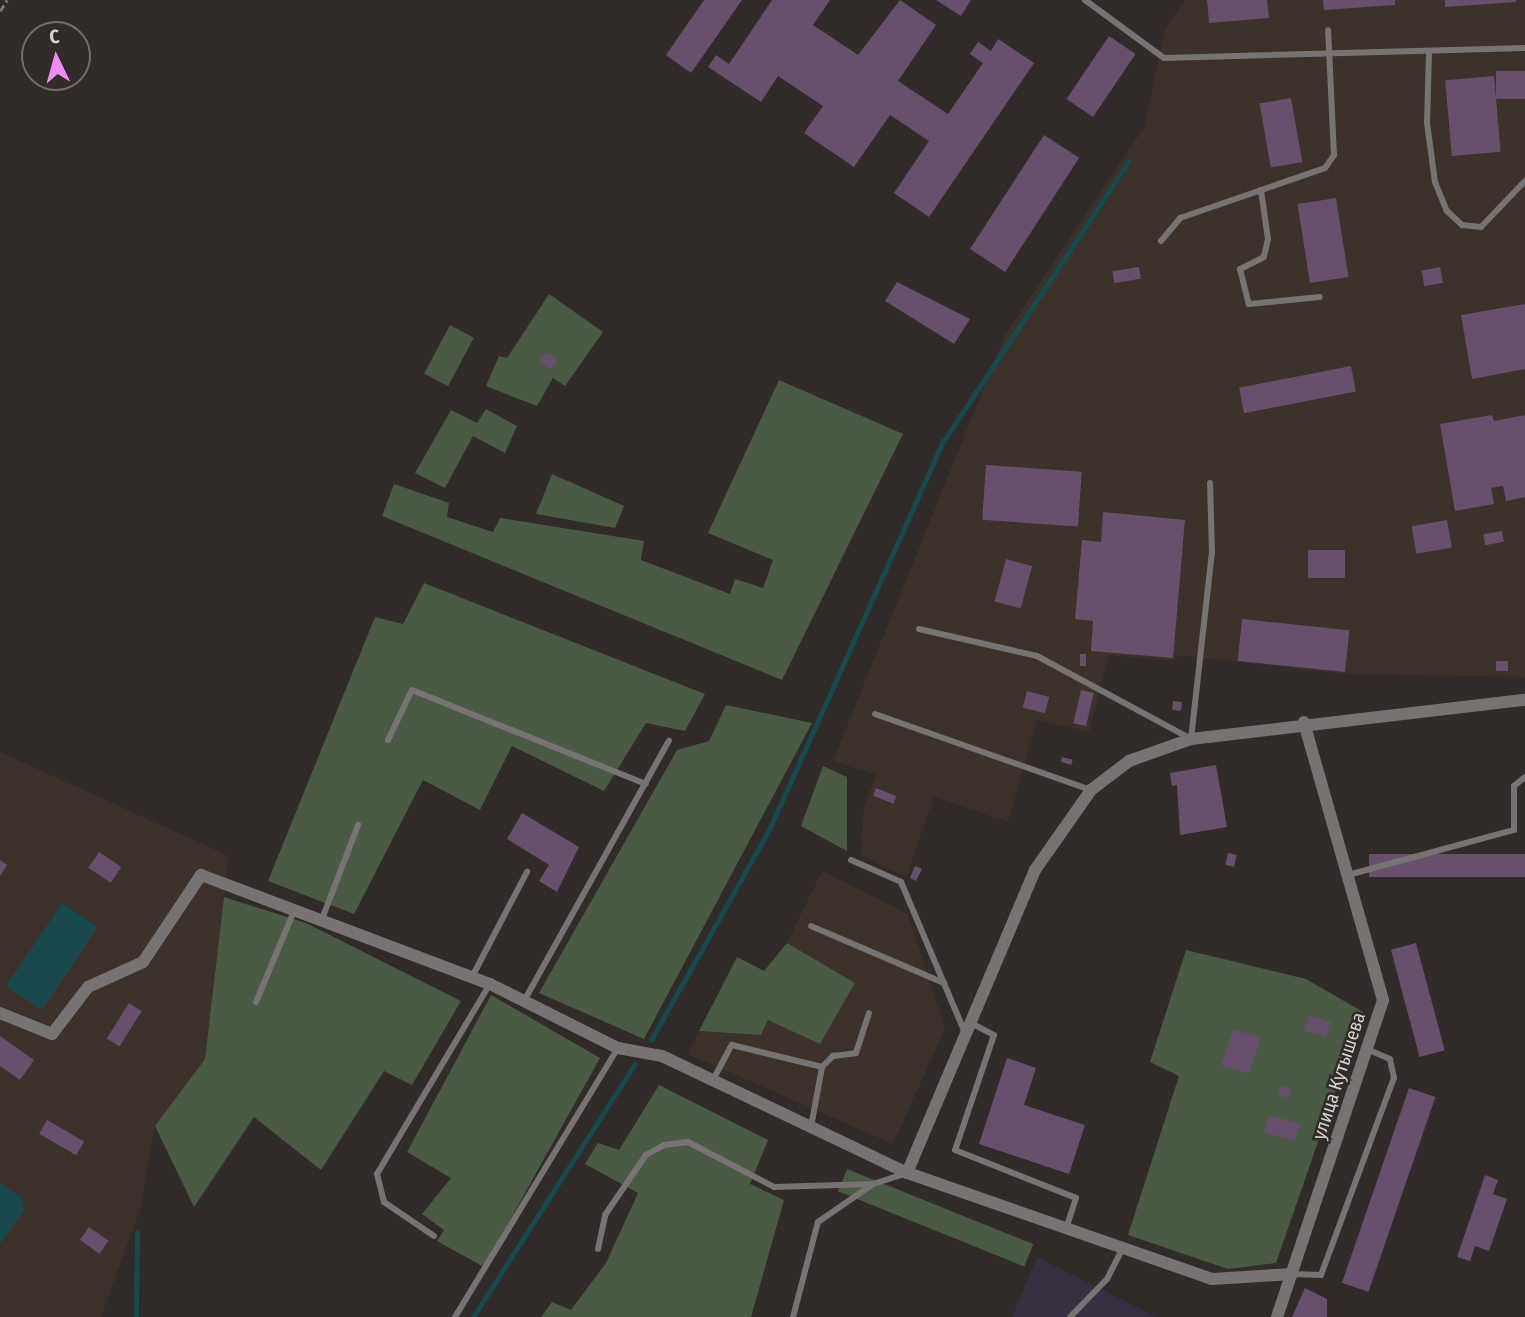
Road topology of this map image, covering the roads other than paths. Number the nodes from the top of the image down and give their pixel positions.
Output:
1 (1085, 0) edge
2 (1328, 30) dead end
3 (1525, 48) edge
4 (1429, 52) junction
5 (1325, 55) junction
6 (1525, 181) edge
7 (1261, 190) junction
8 (1161, 241) dead end
9 (1320, 297) dead end
10 (1210, 483) dead end
11 (919, 629) dead end
12 (1525, 700) edge
13 (875, 714) dead end
14 (1304, 722) junction
15 (1191, 739) junction
16 (388, 740) dead end
17 (670, 741) dead end
18 (1525, 777) edge
19 (646, 784) junction
20 (1091, 790) junction
21 (358, 825) dead end
22 (851, 860) dead end
23 (527, 872) dead end
24 (1348, 875) junction
25 (295, 909) junction
26 (322, 919) junction
27 (811, 926) dead end
28 (471, 978) junction
29 (944, 983) junction
30 (490, 984) junction
31 (524, 1001) junction
32 (256, 1002) dead end
33 (0, 1013) edge
34 (869, 1013) dead end
35 (968, 1029) junction
36 (618, 1048) junction
37 (1371, 1051) junction
38 (822, 1067) junction
39 (713, 1080) junction
40 (811, 1127) junction
41 (907, 1173) junction
42 (873, 1184) junction
43 (1066, 1229) junction
44 (433, 1236) dead end
45 (1123, 1248) junction
46 (598, 1249) dead end
47 (1292, 1274) junction
48 (455, 1317) edge
49 (793, 1317) edge
50 (1070, 1317) edge
51 (1277, 1317) edge

1 - 5 lane
2 - 5 lane
3 - 4 lane
4 - 5 lane
4 - 6 lane
5 - 7 lane
7 - 8 lane
7 - 9 lane
10 - 15 lane
11 - 15 lane
12 - 14 street
13 - 20 lane
14 - 15 street
14 - 24 street, улица Кутышева
15 - 20 street
16 - 19 lane
17 - 19 lane
18 - 24 lane
19 - 31 lane
20 - 35 street
21 - 26 lane
22 - 29 lane
23 - 28 lane
24 - 37 street, улица Кутышева
25 - 26 street
25 - 32 lane
25 - 33 street
26 - 28 street
27 - 29 lane
28 - 30 street
29 - 35 lane
30 - 31 street
30 - 44 lane
31 - 36 street
34 - 38 lane
35 - 41 street
35 - 43 lane
36 - 39 street
36 - 48 lane
37 - 47 street, улица Кутышева
37 - 47 lane
38 - 39 lane
38 - 40 lane
39 - 40 street
40 - 41 street
41 - 42 lane
41 - 43 street
42 - 46 lane
42 - 49 lane
43 - 45 street
45 - 47 street
45 - 50 lane
47 - 51 street, улица Кутышева

